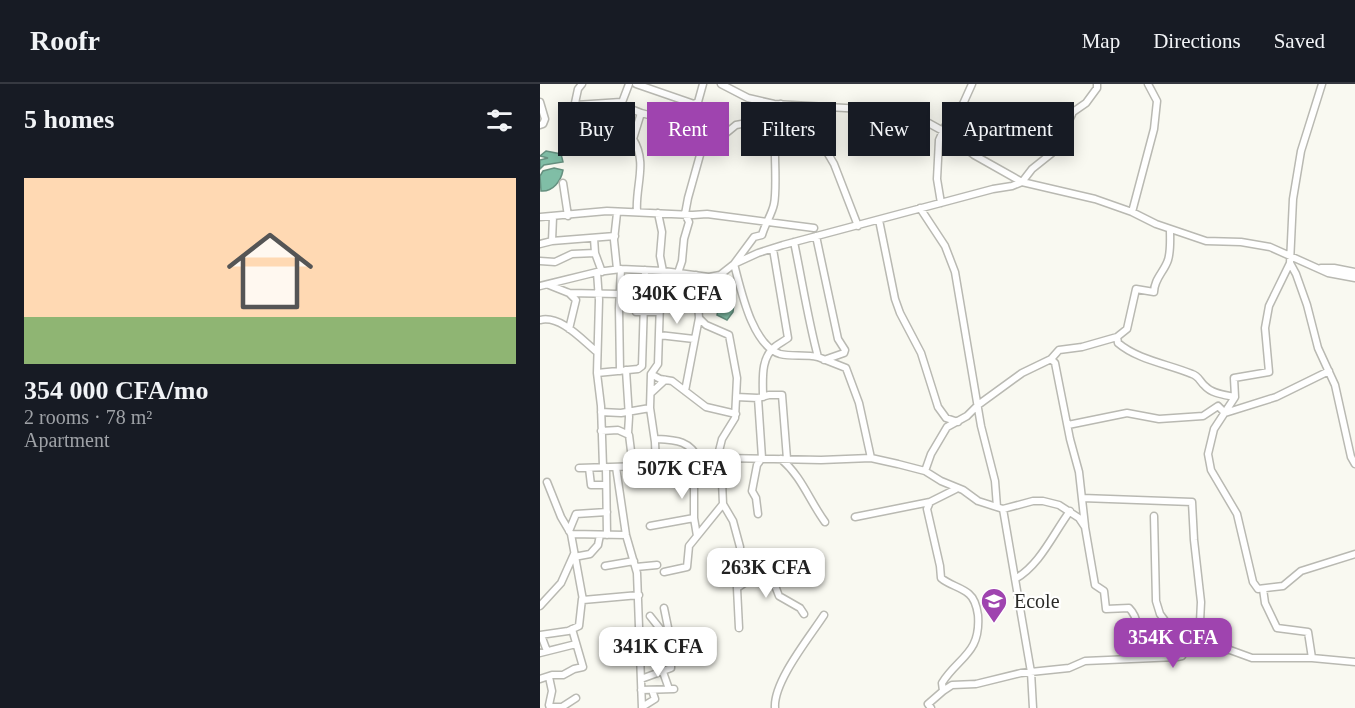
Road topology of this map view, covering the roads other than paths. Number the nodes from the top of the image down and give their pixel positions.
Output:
1 (582, 84) edge
2 (629, 84) edge
3 (636, 84) edge
4 (703, 84) edge
5 (721, 84) edge
6 (972, 84) edge
7 (1098, 84) edge
8 (1148, 84) edge
9 (1322, 84) edge
10 (540, 102) edge
11 (575, 102) edge
12 (621, 102) edge
13 (762, 102) edge
14 (964, 102) edge
15 (836, 108) edge
16 (635, 111) edge
17 (640, 113) junction
18 (647, 115) edge
19 (540, 125) edge
20 (942, 130) edge
21 (942, 133) edge
22 (700, 156) edge
23 (776, 156) edge
24 (829, 156) edge
25 (976, 156) edge
26 (1022, 182) junction
27 (563, 183) dead end
28 (941, 203) junction
29 (920, 208) junction
30 (637, 212) junction
31 (1132, 212) junction
32 (617, 213) junction
33 (658, 213) junction
34 (685, 214) junction
35 (568, 216) junction
36 (540, 217) edge
37 (553, 217) junction
38 (879, 220) junction
39 (767, 221) junction
40 (858, 226) junction
41 (814, 228) dead end
42 (1170, 229) junction
43 (615, 236) junction
44 (816, 236) junction
45 (594, 238) junction
46 (552, 241) junction
47 (795, 242) junction
48 (540, 244) edge
49 (773, 249) junction
50 (595, 253) junction
51 (1290, 260) junction
52 (540, 261) edge
53 (734, 264) junction
54 (1318, 268) junction
55 (619, 269) junction
56 (645, 270) junction
57 (662, 271) junction
58 (599, 272) junction
59 (1355, 272) edge
60 (678, 273) junction
61 (696, 275) junction
62 (1355, 278) edge
63 (548, 284) junction
64 (540, 286) edge
65 (569, 293) junction
66 (598, 294) junction
67 (619, 294) junction
68 (636, 312) dead end
69 (644, 312) junction
70 (660, 312) junction
71 (699, 318) junction
72 (540, 320) edge
73 (570, 329) junction
74 (659, 335) junction
75 (1117, 337) junction
76 (694, 339) junction
77 (771, 350) junction
78 (597, 352) junction
79 (821, 359) junction
80 (1051, 359) junction
81 (640, 368) junction
82 (623, 370) junction
83 (1329, 371) junction
84 (597, 373) junction
85 (651, 373) junction
86 (665, 380) junction
87 (685, 391) junction
88 (651, 393) junction
89 (736, 397) junction
90 (1235, 397) junction
91 (760, 398) junction
92 (978, 405) junction
93 (650, 408) junction
94 (628, 411) junction
95 (601, 412) junction
96 (1225, 413) junction
97 (736, 414) junction
98 (958, 422) junction
99 (1068, 425) junction
100 (601, 431) junction
101 (628, 433) junction
102 (655, 439) junction
103 (719, 458) junction
104 (762, 458) junction
105 (871, 458) junction
106 (784, 459) junction
107 (697, 461) junction
108 (1355, 464) edge
109 (656, 466) junction
110 (604, 467) junction
111 (616, 467) junction
112 (633, 467) junction
113 (579, 468) dead end
114 (589, 468) junction
115 (925, 471) junction
116 (547, 482) dead end
117 (606, 485) junction
118 (956, 489) junction
119 (1082, 498) junction
120 (930, 502) junction
121 (723, 504) junction
122 (1000, 508) junction
123 (1070, 511) junction
124 (622, 512) junction
125 (607, 513) junction
126 (759, 514) dead end
127 (1154, 516) dead end
128 (855, 517) dead end
129 (694, 518) junction
130 (825, 522) dead end
131 (650, 526) dead end
132 (1085, 527) junction
133 (570, 532) junction
134 (604, 535) junction
135 (626, 535) junction
136 (697, 536) junction
137 (1355, 554) edge
138 (574, 555) junction
139 (635, 564) junction
140 (657, 565) dead end
141 (605, 566) dead end
142 (664, 572) dead end
143 (1015, 579) junction
144 (737, 588) junction
145 (1263, 589) junction
146 (639, 595) junction
147 (582, 599) junction
148 (540, 606) edge
149 (664, 608) dead end
150 (804, 614) dead end
151 (824, 615) dead end
152 (650, 616) dead end
153 (739, 628) dead end
154 (572, 629) junction
155 (1150, 631) dead end
156 (1172, 632) junction
157 (540, 635) edge
158 (640, 635) junction
159 (668, 635) junction
160 (576, 644) junction
161 (1186, 649) junction
162 (1230, 650) junction
163 (543, 652) edge
164 (1312, 658) junction
165 (1134, 659) junction
166 (1355, 662) edge
167 (663, 672) junction
168 (1031, 672) junction
169 (549, 677) junction
170 (641, 679) junction
171 (540, 680) edge
172 (641, 690) junction
173 (652, 690) junction
174 (942, 691) junction
175 (576, 698) dead end
176 (642, 707) edge
177 (929, 707) edge
178 (550, 708) edge
179 (775, 708) edge
180 (1033, 708) edge

1 - 11 street
2 - 12 street
3 - 4 street
5 - 13 street
6 - 14 street
7 - 26 street
8 - 31 street
9 - 51 street
10 - 19 street
15 - 20 street
16 - 17 street
17 - 18 street
17 - 30 street
21 - 28 street
22 - 34 street
23 - 39 street
24 - 40 street
25 - 26 street
26 - 28 street
26 - 31 street
27 - 35 street
28 - 29 street
29 - 38 street
29 - 92 street
30 - 32 street
30 - 33 street
31 - 42 street
32 - 35 street
32 - 43 street
33 - 34 street
33 - 57 street
34 - 39 street
34 - 60 street
35 - 37 street
36 - 37 street
37 - 46 street
38 - 40 street
38 - 98 street
39 - 41 street
39 - 53 street
40 - 44 street
42 - 51 street
42 - 75 street
43 - 45 street
43 - 55 street
44 - 47 street
44 - 79 street
45 - 46 street
45 - 50 street
46 - 48 street
47 - 49 street
47 - 79 street
49 - 53 street
49 - 77 street
50 - 52 street
50 - 58 street
51 - 54 street
51 - 83 street
51 - 90 street
53 - 61 street
53 - 77 street
54 - 59 street
54 - 62 street
55 - 56 street
55 - 58 street
55 - 67 street
56 - 57 street
56 - 69 street
57 - 60 street
57 - 70 street
58 - 63 street
58 - 66 street
60 - 61 street
61 - 71 street
63 - 64 street
63 - 65 street
65 - 66 street
65 - 73 street
66 - 67 street
66 - 78 street
67 - 82 street
68 - 69 street
69 - 70 street
69 - 81 street
70 - 74 street
71 - 76 street
71 - 89 street
72 - 73 street
73 - 78 street
74 - 76 street
74 - 85 street
75 - 80 street
75 - 90 street
76 - 87 street
77 - 79 street
77 - 91 street
78 - 84 street
79 - 105 street
80 - 92 street
80 - 99 street
81 - 82 street
81 - 85 street
82 - 84 street
82 - 94 street
83 - 96 street
83 - 108 street
84 - 95 street
85 - 86 street
85 - 88 street
86 - 87 street
86 - 88 street
87 - 97 street
88 - 93 street
89 - 91 street
89 - 97 street
90 - 96 street
91 - 104 street
91 - 106 street
92 - 98 street
92 - 122 street
93 - 94 street
93 - 102 street
94 - 95 street
94 - 101 street
95 - 100 street
96 - 99 street
96 - 145 street
97 - 103 street
98 - 115 street
99 - 119 street
100 - 101 street
100 - 110 street
101 - 112 street
102 - 107 street
102 - 109 street
103 - 104 street
103 - 107 street
103 - 121 street
104 - 106 street
104 - 126 street
105 - 106 street
105 - 115 street
106 - 130 street
107 - 109 street
107 - 129 street
109 - 112 street
110 - 111 street
110 - 114 street
110 - 117 street
111 - 112 street
111 - 124 street
113 - 114 street
114 - 117 street
115 - 118 street
116 - 133 street
117 - 125 street
118 - 120 street
118 - 122 street
119 - 132 street
119 - 162 street
120 - 128 street
120 - 174 street
121 - 136 street
121 - 144 street
122 - 123 street
122 - 143 street
123 - 132 street
123 - 143 street
124 - 125 street
124 - 135 street
125 - 133 street
125 - 134 street
127 - 156 street
129 - 131 street
129 - 136 street
132 - 165 street
133 - 134 street
133 - 138 street
134 - 135 street
134 - 138 street
135 - 139 street
136 - 142 street
137 - 145 street
138 - 147 street
138 - 148 street
139 - 140 street
139 - 141 street
139 - 146 street
143 - 168 street
144 - 150 street
144 - 153 street
145 - 164 street
146 - 147 street
146 - 158 street
147 - 154 street
149 - 159 street
151 - 179 street
152 - 159 street
154 - 157 street
154 - 160 street
155 - 156 street
156 - 161 street
157 - 163 street
158 - 159 street
158 - 170 street
159 - 167 street
160 - 163 street
160 - 169 street
161 - 162 street
161 - 165 street
162 - 164 street
164 - 166 street
165 - 168 street
167 - 170 street
167 - 173 street
168 - 174 street
168 - 180 street
169 - 171 street
169 - 178 street
170 - 172 street
172 - 173 street
172 - 176 street
173 - 176 street
174 - 177 street
175 - 178 street

